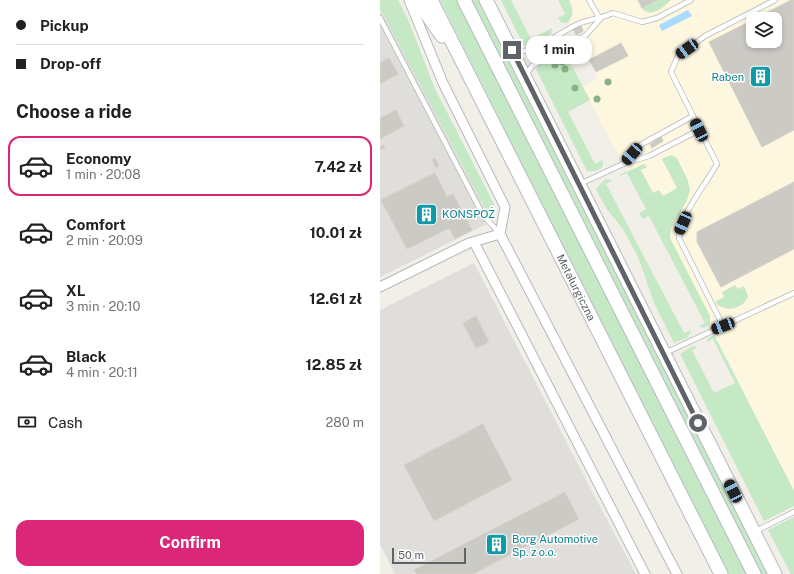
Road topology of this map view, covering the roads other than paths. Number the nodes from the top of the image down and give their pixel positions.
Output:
1 (409, 0) edge
2 (417, 0) edge
3 (431, 0) edge
4 (464, 0) edge
5 (486, 0) edge
6 (590, 0) edge
7 (692, 0) edge
8 (775, 0) edge
9 (380, 18) edge
10 (600, 19) junction
11 (512, 50) junction
12 (466, 70) junction
13 (525, 78) junction
14 (693, 116) junction
15 (699, 130) junction
16 (623, 164) junction
17 (579, 185) junction
18 (500, 234) junction
19 (474, 242) junction
20 (380, 287) edge
21 (794, 293) edge
22 (723, 326) junction
23 (664, 354) junction
24 (794, 512) edge
25 (754, 532) junction
26 (645, 574) edge
27 (677, 574) edge
28 (721, 574) edge
29 (754, 574) edge
30 (776, 574) edge

1 - 18 street
2 - 12 main road
3 - 12 main road, Metalurgiczna
4 - 29 main road
5 - 11 main road
6 - 10 lane
7 - 10 lane
8 - 14 lane
9 - 18 lane
10 - 11 lane
10 - 13 lane
11 - 13 main road
12 - 28 main road, Metalurgiczna
13 - 17 main road
14 - 15 lane
14 - 16 lane
15 - 16 lane
15 - 22 lane
16 - 17 lane
17 - 23 main road
18 - 19 street
18 - 27 street
19 - 20 street
19 - 26 street
21 - 22 lane
22 - 23 lane
23 - 25 main road
24 - 25 lane
25 - 30 main road

